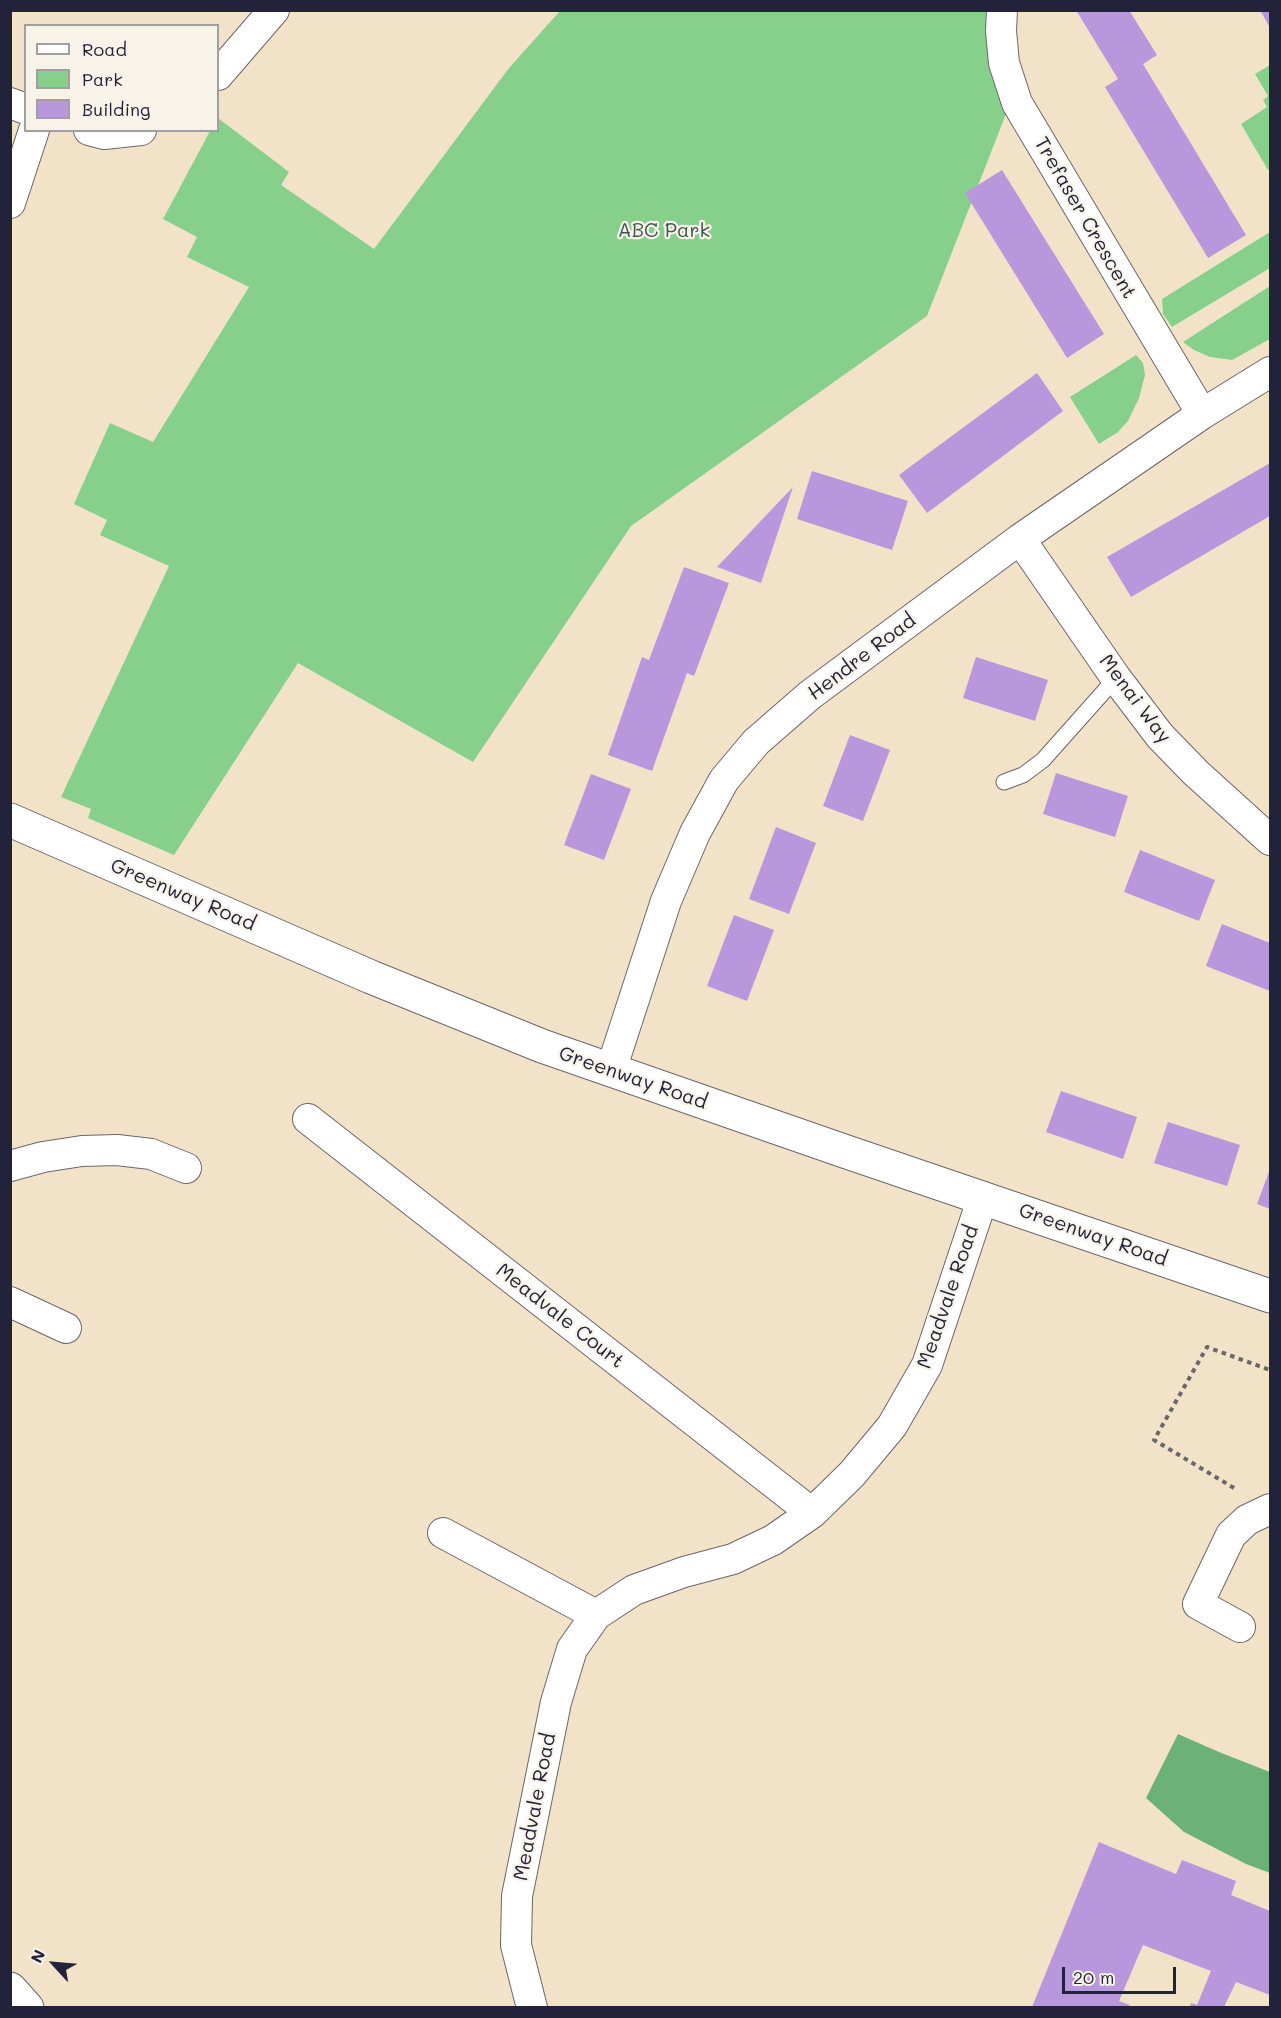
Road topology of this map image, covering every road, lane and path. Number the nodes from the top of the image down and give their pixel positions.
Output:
1 (274, 10) edge
2 (1002, 10) edge
3 (219, 74) edge
4 (33, 132) edge
5 (96, 132) edge
6 (122, 132) edge
7 (10, 203) edge
8 (1270, 372) edge
9 (1202, 414) junction
10 (1020, 539) junction
11 (1116, 678) junction
12 (1004, 782) dead end
13 (10, 820) edge
14 (1270, 840) edge
15 (611, 1070) junction
16 (308, 1119) dead end
17 (10, 1166) edge
18 (186, 1168) dead end
19 (983, 1197) junction
20 (1270, 1296) edge
21 (10, 1302) edge
22 (66, 1329) dead end
23 (1270, 1370) edge
24 (1269, 1509) edge
25 (812, 1513) junction
26 (443, 1533) dead end
27 (596, 1615) junction
28 (1240, 1627) dead end
29 (10, 1989) edge
30 (27, 2007) edge
31 (532, 2007) edge

1 - 3 street
2 - 9 street, Trefaser Crescent
4 - 7 street
5 - 6 street
8 - 9 street, Hendre Road
9 - 10 street, Hendre Road
10 - 11 street, Menai Way
10 - 15 street, Hendre Road
11 - 12 lane
11 - 14 street, Menai Way
13 - 15 street, Greenway Road
15 - 19 street, Greenway Road
16 - 25 street, Meadvale Court
17 - 18 street
19 - 20 street, Greenway Road
19 - 25 street, Meadvale Road
21 - 22 street
23 - 24 path
24 - 28 street
25 - 27 street, Meadvale Road
26 - 27 street
27 - 31 street, Meadvale Road
29 - 30 street

